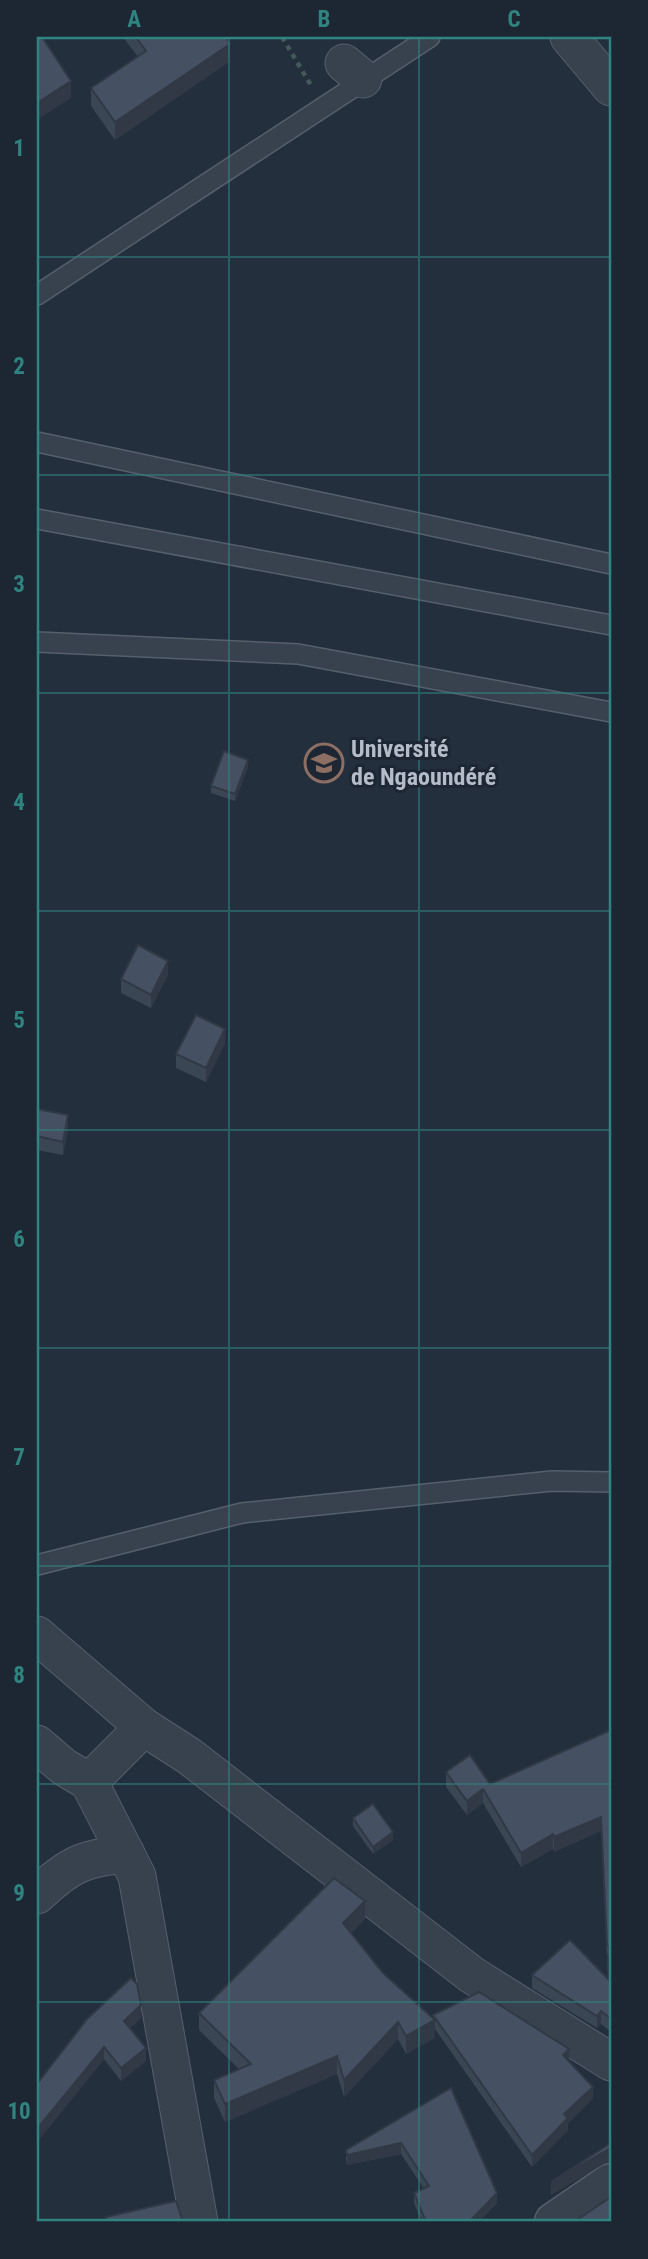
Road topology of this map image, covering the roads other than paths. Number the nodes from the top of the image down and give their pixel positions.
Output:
1 (430, 37) edge
2 (569, 37) edge
3 (611, 87) edge
4 (37, 295) edge
5 (37, 442) edge
6 (37, 519) edge
7 (611, 564) edge
8 (611, 625) edge
9 (37, 642) edge
10 (611, 712) edge
11 (611, 1482) edge
12 (37, 1565) edge
13 (37, 1635) edge
14 (144, 1727) junction
15 (37, 1744) edge
16 (89, 1782) junction
17 (126, 1854) junction
18 (37, 1895) edge
19 (611, 2062) edge
20 (611, 2183) edge
21 (199, 2222) edge
22 (554, 2222) edge

1 - 4 lane
2 - 3 street
5 - 7 lane
6 - 8 lane
9 - 10 lane
11 - 12 lane
13 - 14 street
14 - 16 street
14 - 19 street
15 - 16 street
16 - 17 street
17 - 18 street
17 - 21 street
20 - 22 street

